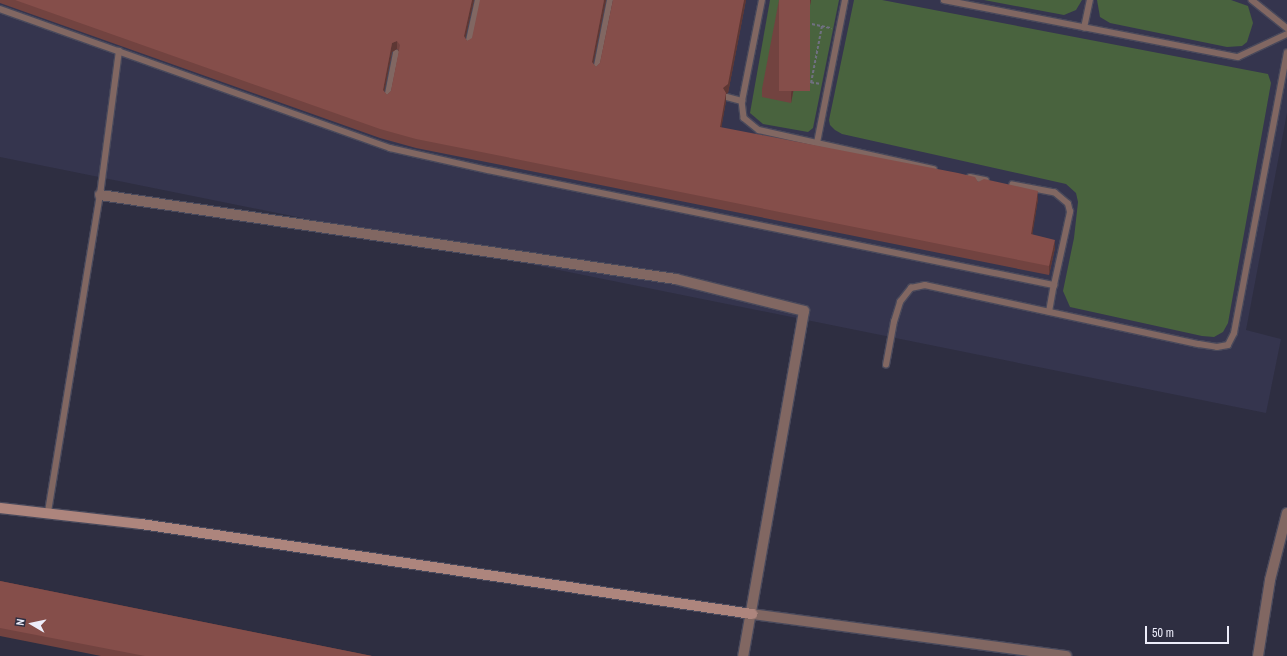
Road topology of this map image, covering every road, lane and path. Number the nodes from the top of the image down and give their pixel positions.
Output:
1 (478, 0) edge
2 (610, 0) edge
3 (762, 0) edge
4 (845, 0) edge
5 (944, 0) edge
6 (1090, 0) edge
7 (1252, 0) edge
8 (0, 9) edge
9 (807, 23) edge
10 (822, 26) junction
11 (1084, 28) junction
12 (1287, 28) edge
13 (840, 29) junction
14 (1287, 34) edge
15 (468, 45) edge
16 (119, 51) junction
17 (396, 53) edge
18 (1287, 53) edge
19 (596, 71) edge
20 (796, 80) edge
21 (811, 83) junction
22 (828, 86) junction
23 (727, 97) edge
24 (387, 99) edge
25 (742, 101) junction
26 (817, 143) junction
27 (940, 170) edge
28 (963, 175) edge
29 (986, 180) junction
30 (994, 182) edge
31 (1009, 185) edge
32 (979, 186) edge
33 (100, 195) junction
34 (1054, 285) junction
35 (1049, 312) junction
36 (886, 365) dead end
37 (0, 508) edge
38 (48, 512) junction
39 (1287, 512) edge
40 (752, 614) junction
41 (743, 656) edge
42 (1066, 656) edge
43 (1258, 656) edge

1 - 15 lane
2 - 19 lane
3 - 25 lane
4 - 13 lane
5 - 11 lane
6 - 11 lane
7 - 12 lane
8 - 16 lane
9 - 10 path
10 - 13 path
10 - 21 path
11 - 14 lane
13 - 22 lane
16 - 33 lane
16 - 34 lane
17 - 24 lane
18 - 35 lane
20 - 21 path
21 - 22 path
22 - 26 lane
23 - 25 lane
25 - 26 lane
26 - 27 lane
28 - 29 lane
29 - 30 lane
29 - 32 lane
31 - 34 lane
33 - 38 lane
33 - 40 street
34 - 35 lane
35 - 36 lane
37 - 38 street
38 - 40 street
39 - 43 street
40 - 41 street
40 - 42 street

